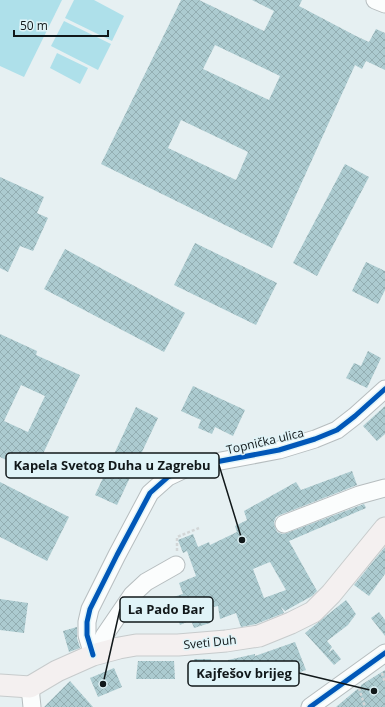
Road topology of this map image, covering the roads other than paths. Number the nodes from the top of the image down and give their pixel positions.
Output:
1 (375, 0) edge
2 (385, 4) edge
3 (385, 389) edge
4 (385, 488) edge
5 (284, 524) dead end
6 (385, 528) edge
7 (176, 565) dead end
8 (98, 653) junction
9 (385, 653) edge
10 (0, 685) edge
11 (31, 697) edge
12 (310, 707) edge

1 - 2 street
3 - 8 street, Topnička ulica
4 - 5 street
6 - 8 main road, Sveti Duh
7 - 8 street
8 - 11 main road, Sveti Duh
9 - 12 street
10 - 11 main road, Sveti Duh

